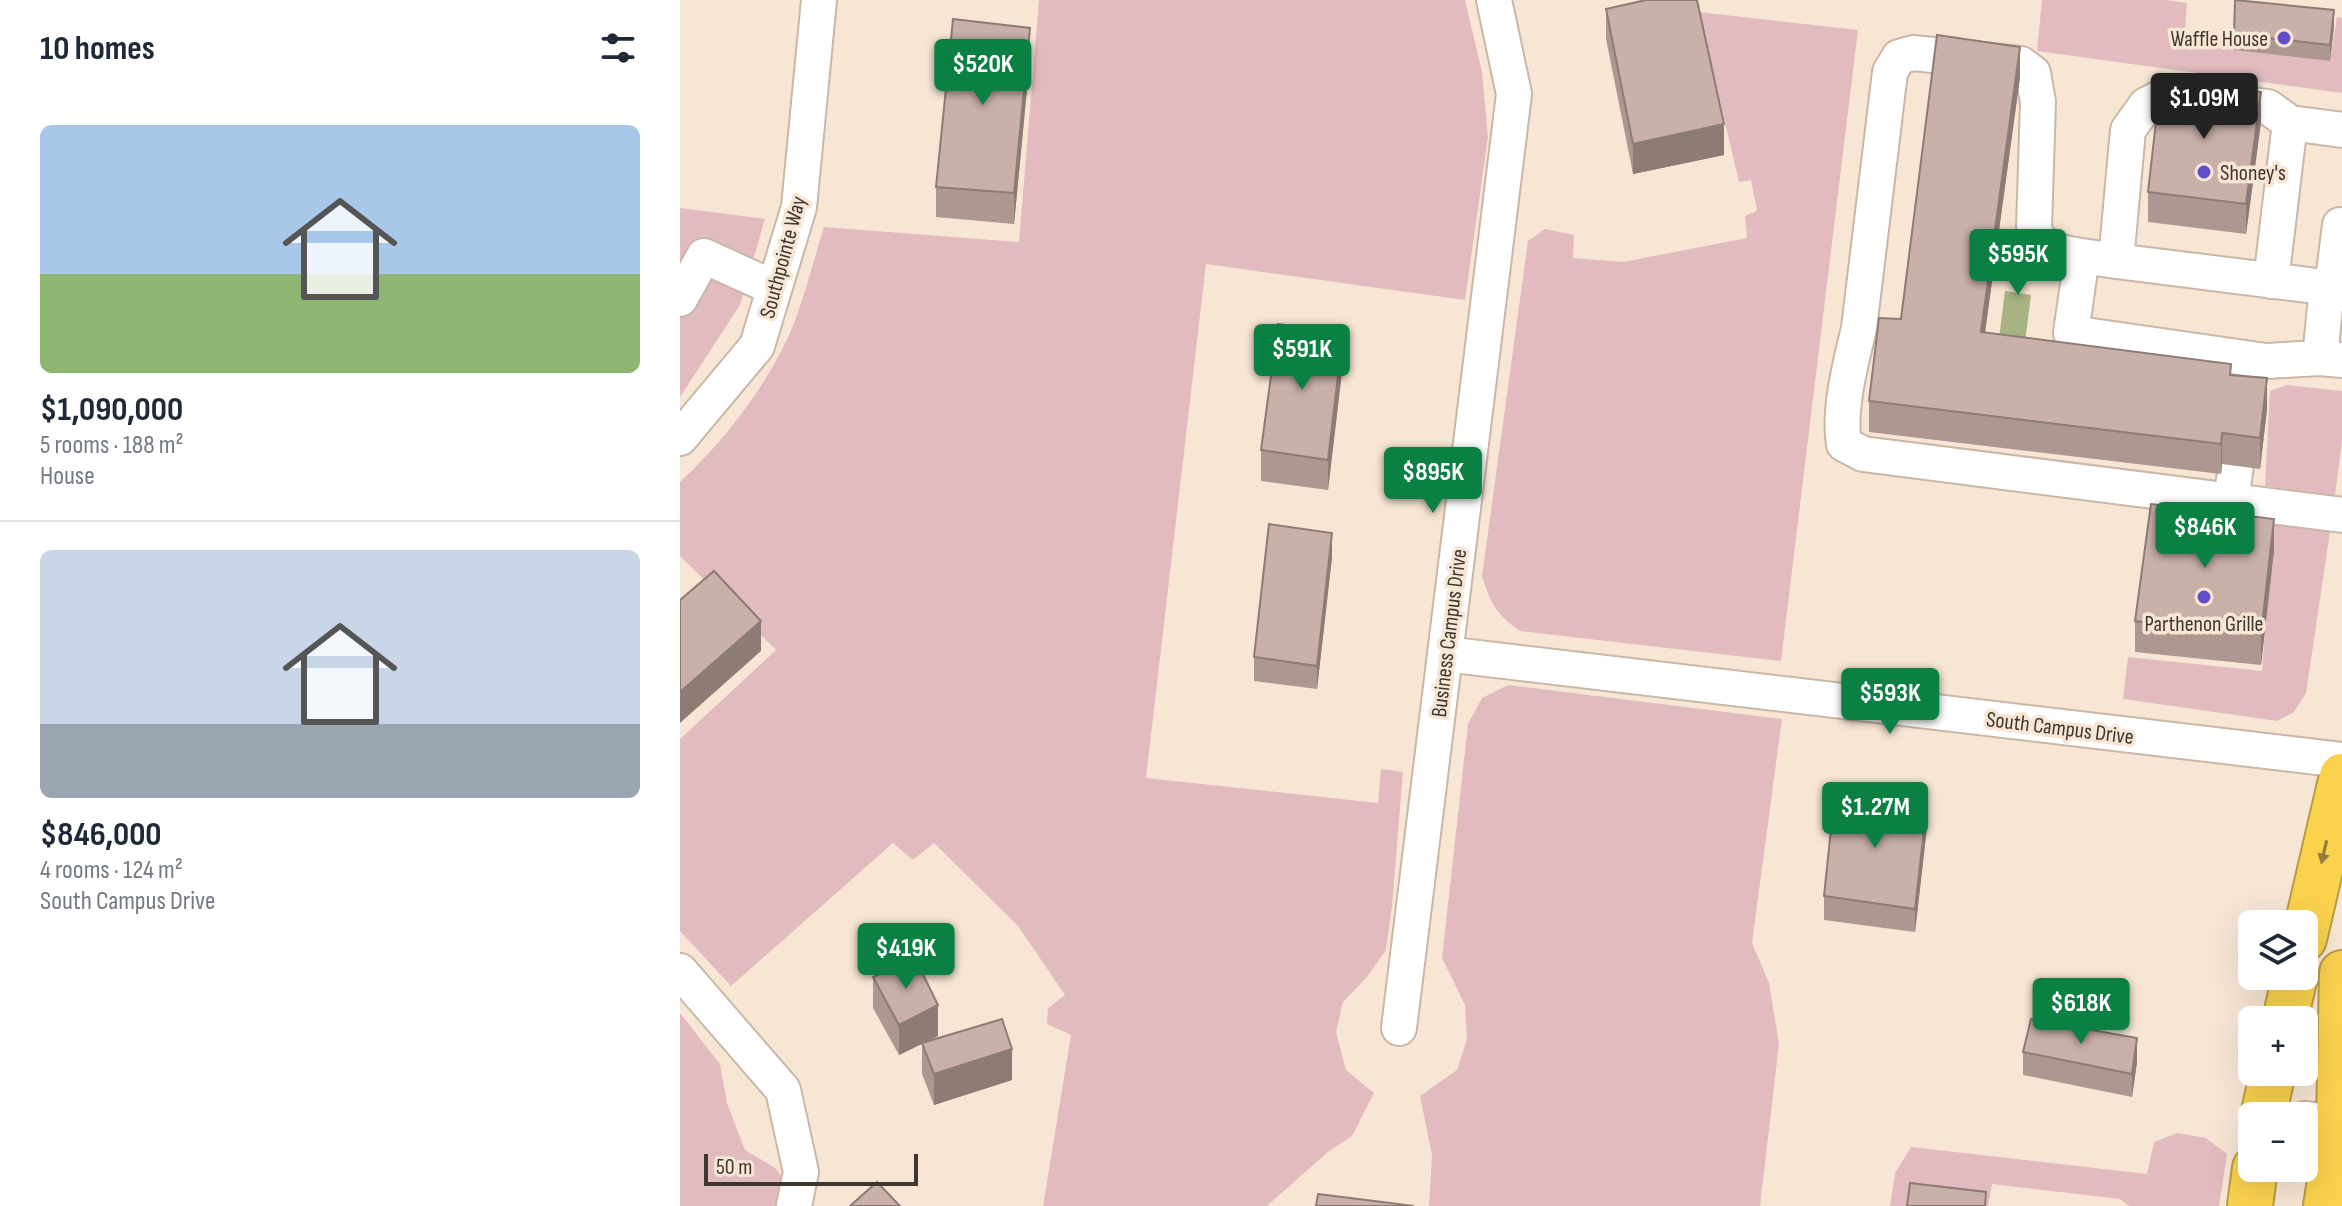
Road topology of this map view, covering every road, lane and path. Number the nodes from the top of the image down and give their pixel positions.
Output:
1 (819, 0) edge
2 (1494, 0) edge
3 (2290, 123) junction
4 (2342, 130) edge
5 (2341, 219) edge
6 (2082, 256) junction
7 (2116, 261) junction
8 (2271, 281) junction
9 (774, 288) junction
10 (2332, 288) junction
11 (680, 299) edge
12 (2331, 359) edge
13 (680, 438) edge
14 (2236, 465) dead end
15 (2231, 502) junction
16 (2342, 515) edge
17 (1445, 654) junction
18 (2342, 760) edge
19 (2342, 776) edge
20 (2311, 910) edge
21 (680, 971) edge
22 (2342, 973) edge
23 (1399, 1028) dead end
24 (2304, 1102) edge
25 (2318, 1180) edge
26 (2253, 1182) edge
27 (794, 1206) edge
28 (2250, 1206) edge
29 (2326, 1206) edge

1 - 9 street, Southpointe Way
2 - 17 street, Business Campus Drive
3 - 4 street
3 - 7 street
3 - 8 street
5 - 10 street
6 - 7 street
6 - 12 street
6 - 15 street
7 - 8 street
8 - 10 street
9 - 11 street
9 - 13 street, Southpointe Way
10 - 12 street
14 - 15 street
15 - 16 street
17 - 18 street, South Campus Drive
17 - 23 street, Business Campus Drive
19 -> 20 highway
21 - 27 street
22 - 24 highway
25 - 29 highway
26 - 28 highway

